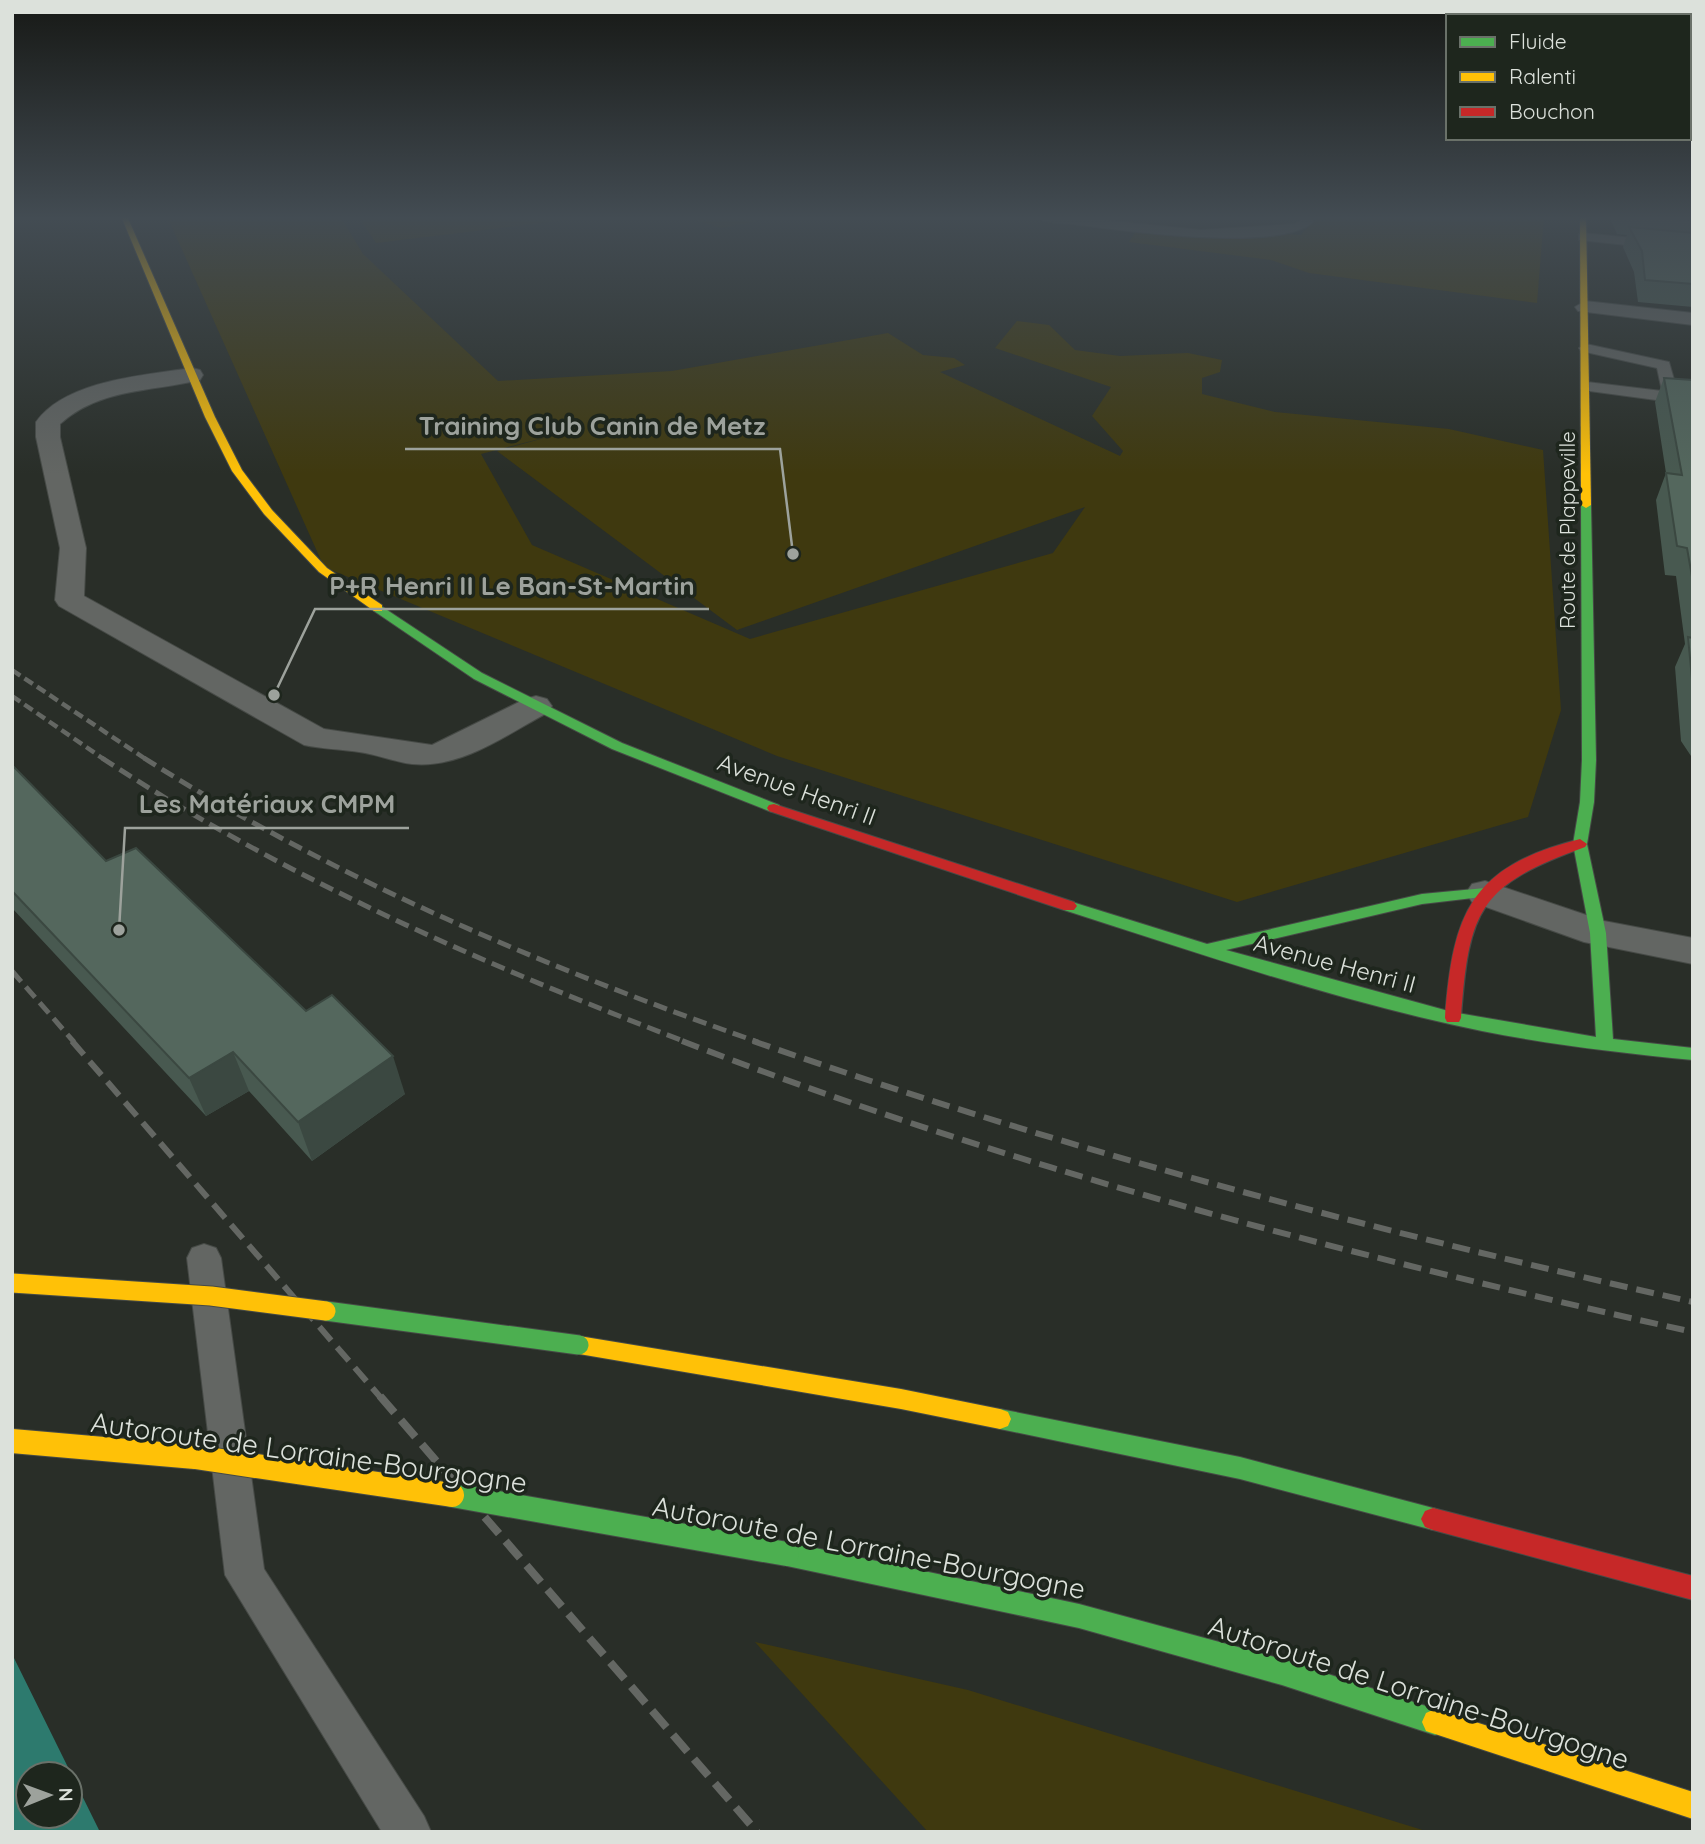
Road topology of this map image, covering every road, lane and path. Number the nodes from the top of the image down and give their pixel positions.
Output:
1 (161, 302) edge
2 (1586, 302) edge
3 (1586, 307) junction
4 (1693, 319) edge
5 (1586, 348) junction
6 (192, 375) junction
7 (1587, 387) junction
8 (536, 706) junction
9 (1580, 844) junction
10 (1485, 893) junction
11 (1598, 933) junction
12 (1205, 950) junction
13 (1693, 951) edge
14 (1453, 1018) junction
15 (1605, 1045) junction
16 (1693, 1054) edge
17 (204, 1258) dead end
18 (12, 1283) edge
19 (12, 1441) edge
20 (1693, 1588) edge
21 (1693, 1806) edge
22 (408, 1832) edge

1 - 6 main road, Avenue Henri II
2 - 3 main road, Route de Plappeville
3 - 4 street
3 - 5 main road, Route de Plappeville
5 - 7 main road, Route de Plappeville
5 - 7 lane
6 - 8 main road, Avenue Henri II
6 - 8 street
7 - 9 main road, Route de Plappeville
8 - 12 main road, Avenue Henri II
9 - 10 main road
9 - 11 main road, Route de Plappeville
10 - 11 street
10 - 12 main road
10 - 14 main road
11 - 13 street
11 - 15 main road, Route de Plappeville
12 - 14 main road, Avenue Henri II
14 - 15 main road, Avenue Henri II
15 - 16 main road, Avenue Henri II
17 - 22 lane
18 - 20 main road, bridge
19 - 21 main road, Autoroute de Lorraine-Bourgogne, bridge

